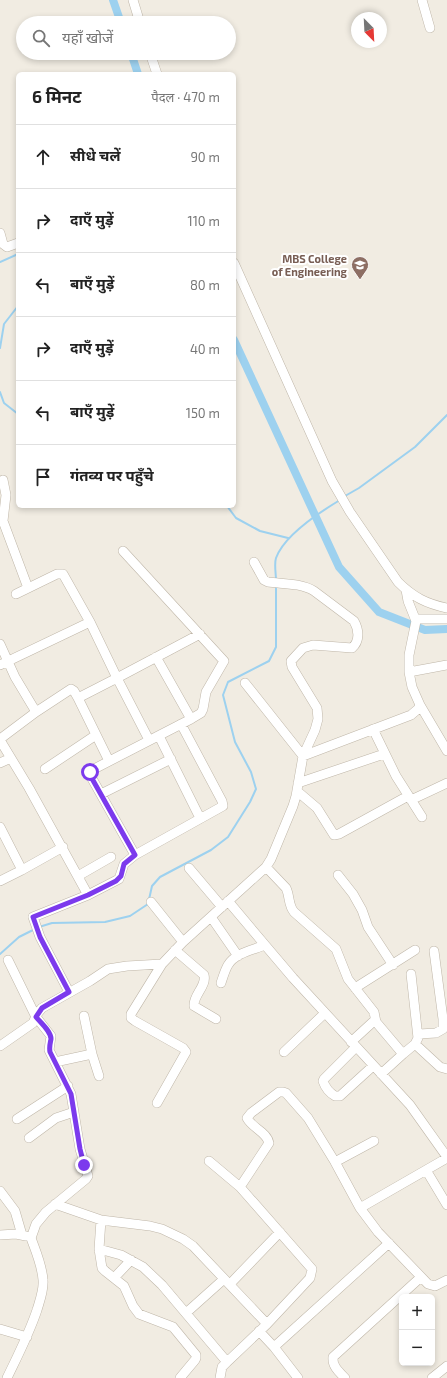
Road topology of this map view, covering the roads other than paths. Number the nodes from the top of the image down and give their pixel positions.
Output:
1 (133, 0) edge
2 (422, 0) edge
3 (138, 16) edge
4 (430, 28) dead end
5 (152, 60) edge
6 (156, 72) edge
7 (0, 233) edge
8 (16, 244) edge
9 (236, 267) edge
10 (3, 480) dead end
11 (123, 551) dead end
12 (254, 562) dead end
13 (28, 588) junction
14 (406, 590) junction
15 (16, 594) dead end
16 (447, 608) edge
17 (447, 619) edge
18 (416, 621) junction
19 (90, 622) junction
20 (200, 634) junction
21 (0, 644) edge
22 (156, 657) junction
23 (3, 663) edge
24 (447, 665) edge
25 (409, 672) junction
26 (117, 678) junction
27 (245, 683) dead end
28 (78, 698) junction
29 (420, 705) junction
30 (36, 712) junction
31 (191, 719) junction
32 (181, 724) junction
33 (373, 729) junction
34 (96, 735) junction
35 (159, 736) junction
36 (0, 740) edge
37 (149, 740) junction
38 (447, 751) edge
39 (384, 754) junction
40 (303, 756) junction
41 (11, 758) junction
42 (171, 759) junction
43 (109, 761) junction
44 (0, 763) edge
45 (45, 769) dead end
46 (447, 783) edge
47 (297, 787) junction
48 (101, 794) junction
49 (410, 798) junction
50 (422, 817) dead end
51 (200, 818) junction
52 (0, 827) edge
53 (63, 848) junction
54 (135, 855) junction
55 (111, 857) dead end
56 (266, 867) junction
57 (189, 868) dead end
58 (22, 870) junction
59 (338, 875) dead end
60 (78, 876) junction
61 (0, 881) edge
62 (88, 895) junction
63 (151, 902) dead end
64 (225, 904) junction
65 (211, 917) junction
66 (183, 942) junction
67 (265, 945) junction
68 (175, 950) junction
69 (415, 950) dead end
70 (434, 951) dead end
71 (238, 956) junction
72 (8, 960) dead end
73 (162, 964) junction
74 (392, 965) junction
75 (411, 974) dead end
76 (221, 983) dead end
77 (356, 988) junction
78 (69, 992) junction
79 (325, 1014) junction
80 (84, 1016) dead end
81 (36, 1017) junction
82 (216, 1019) dead end
83 (375, 1020) junction
84 (419, 1034) junction
85 (354, 1044) junction
86 (415, 1044) junction
87 (0, 1046) edge
88 (284, 1052) dead end
89 (92, 1054) junction
90 (403, 1054) junction
91 (54, 1062) junction
92 (373, 1066) junction
93 (447, 1069) edge
94 (381, 1074) junction
95 (99, 1076) dead end
96 (68, 1086) junction
97 (158, 1103) dead end
98 (74, 1112) junction
99 (17, 1119) dead end
100 (29, 1138) dead end
101 (374, 1141) dead end
102 (447, 1158) edge
103 (209, 1161) dead end
104 (335, 1162) junction
105 (426, 1170) junction
106 (240, 1187) junction
107 (0, 1191) edge
108 (55, 1204) junction
109 (447, 1205) edge
110 (360, 1208) junction
111 (101, 1220) junction
112 (280, 1232) junction
113 (0, 1235) edge
114 (26, 1236) junction
115 (389, 1243) junction
116 (99, 1249) junction
117 (132, 1260) junction
118 (421, 1277) junction
119 (114, 1278) junction
120 (447, 1280) edge
121 (227, 1281) junction
122 (186, 1313) junction
123 (267, 1324) junction
124 (0, 1329) edge
125 (259, 1331) junction
126 (27, 1337) junction
127 (274, 1347) junction
128 (227, 1362) junction
129 (447, 1366) edge
130 (7, 1378) edge
131 (180, 1378) edge
132 (220, 1378) edge
133 (298, 1378) edge
134 (345, 1378) edge
135 (432, 1378) edge

1 - 3 street
2 - 4 street
5 - 6 street
7 - 8 street
9 - 14 street
10 - 13 street
11 - 20 street
12 - 40 street
13 - 15 street
13 - 19 street
14 - 16 street
14 - 18 street
17 - 18 street
18 - 25 street
19 - 23 street
19 - 26 street
20 - 22 street
20 - 31 street
21 - 23 street
22 - 26 street
22 - 31 street
23 - 30 street
24 - 25 street
25 - 29 street
26 - 28 street
26 - 37 street
27 - 40 street
28 - 30 street
28 - 34 street
29 - 33 street
29 - 38 street
30 - 36 street
31 - 32 street
32 - 35 street
32 - 51 street
33 - 39 street
33 - 40 street
34 - 43 street
34 - 45 street
35 - 37 street
35 - 42 street
36 - 41 street
37 - 43 street
39 - 47 street
39 - 49 street
40 - 47 street
41 - 44 street
41 - 53 street
42 - 48 street
42 - 51 street
43 - 48 street
46 - 49 street
47 - 49 street
47 - 56 street
48 - 54 street
49 - 50 street
51 - 54 street
52 - 58 street
53 - 58 street
53 - 60 street
54 - 62 street
55 - 60 street
56 - 64 street
56 - 77 street
57 - 64 street
58 - 61 street
59 - 74 street
60 - 62 street
62 - 78 street
63 - 66 street
64 - 65 street
64 - 67 street
65 - 66 street
65 - 71 street
66 - 68 street
67 - 71 street
67 - 79 street
68 - 73 street
68 - 82 street
69 - 74 street
70 - 84 street
71 - 76 street
72 - 81 street
73 - 78 street
73 - 97 street
74 - 77 street
75 - 84 street
77 - 83 street
78 - 81 street
79 - 85 street
79 - 88 street
80 - 89 street
81 - 87 street
81 - 91 street
83 - 85 street
83 - 90 street
84 - 86 street
85 - 92 street
85 - 92 street
86 - 90 street
86 - 93 street
89 - 91 street
89 - 95 street
90 - 94 street
91 - 96 street
92 - 94 street
94 - 102 street
96 - 98 street
96 - 99 street
98 - 100 street
98 - 108 street
101 - 104 street
102 - 105 street
103 - 106 street
104 - 106 street
104 - 110 street
105 - 109 street
105 - 110 street
106 - 112 street
107 - 114 street
108 - 111 street
108 - 114 street
110 - 115 street
111 - 116 street
111 - 121 street
112 - 121 street
112 - 123 street
113 - 114 street
114 - 126 street
115 - 118 street
115 - 127 street
116 - 117 street
116 - 119 street
117 - 119 street
117 - 122 street
118 - 120 street
118 - 134 street
119 - 131 street
121 - 122 street
121 - 123 street
122 - 128 street
123 - 125 street
124 - 126 street
125 - 127 street
125 - 128 street
126 - 130 street
127 - 133 street
128 - 132 street
129 - 135 street

